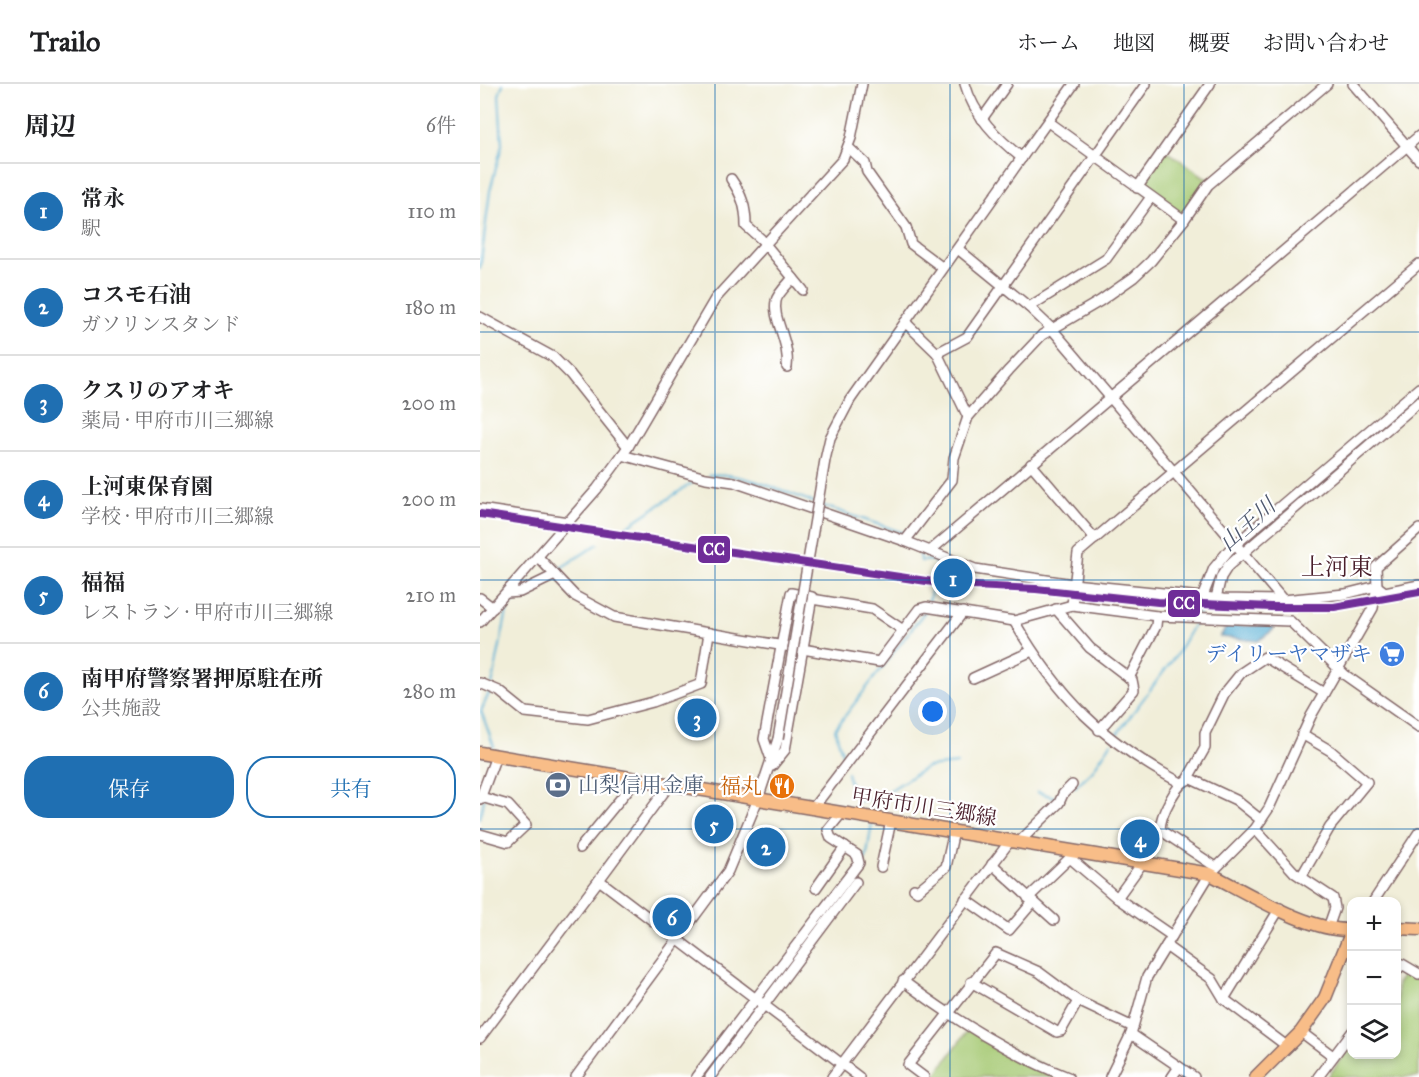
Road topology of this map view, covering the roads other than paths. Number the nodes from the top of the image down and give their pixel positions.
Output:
1 (862, 84) edge
2 (965, 84) edge
3 (1007, 84) edge
4 (1074, 84) edge
5 (1146, 84) edge
6 (1210, 84) edge
7 (1327, 84) edge
8 (1353, 84) edge
9 (982, 119) junction
10 (1048, 122) junction
11 (1419, 136) edge
12 (1407, 146) junction
13 (848, 147) junction
14 (1094, 156) junction
15 (1022, 158) junction
16 (1419, 160) edge
17 (730, 180) dead end
18 (1137, 188) junction
19 (1151, 197) junction
20 (1184, 220) junction
21 (765, 243) junction
22 (958, 249) junction
23 (1419, 264) edge
24 (944, 268) junction
25 (793, 278) junction
26 (1003, 286) junction
27 (803, 290) dead end
28 (1029, 306) junction
29 (480, 317) edge
30 (905, 322) junction
31 (1052, 329) junction
32 (938, 353) junction
33 (787, 367) dead end
34 (1419, 388) edge
35 (1110, 397) junction
36 (1419, 402) edge
37 (968, 417) junction
38 (625, 451) junction
39 (1031, 464) junction
40 (1174, 472) junction
41 (480, 509) edge
42 (568, 522) junction
43 (1419, 529) edge
44 (1095, 539) junction
45 (905, 541) junction
46 (1239, 548) junction
47 (930, 551) junction
48 (538, 557) junction
49 (555, 574) junction
50 (1073, 584) junction
51 (1419, 585) edge
52 (1377, 586) junction
53 (507, 593) junction
54 (480, 598) edge
55 (1208, 598) junction
56 (812, 599) junction
57 (1283, 600) junction
58 (1072, 604) junction
59 (493, 608) junction
60 (1056, 609) junction
61 (963, 612) junction
62 (1157, 616) junction
63 (1014, 621) junction
64 (480, 622) edge
65 (903, 630) junction
66 (709, 633) junction
67 (781, 646) junction
68 (804, 650) junction
69 (1032, 651) junction
70 (1339, 669) junction
71 (974, 678) dead end
72 (1129, 678) junction
73 (480, 683) edge
74 (1324, 693) junction
75 (1419, 727) edge
76 (1099, 730) junction
77 (1302, 734) junction
78 (480, 753) edge
79 (496, 756) junction
80 (770, 766) junction
81 (633, 778) junction
82 (1185, 781) junction
83 (670, 784) junction
84 (1072, 785) dead end
85 (480, 798) edge
86 (758, 800) junction
87 (813, 808) junction
88 (841, 814) junction
89 (891, 821) junction
90 (1258, 825) junction
91 (1160, 830) junction
92 (954, 831) junction
93 (1419, 832) edge
94 (480, 834) edge
95 (1015, 841) junction
96 (845, 847) junction
97 (580, 848) dead end
98 (1073, 855) junction
99 (1141, 862) junction
100 (992, 864) junction
101 (880, 867) dead end
102 (1213, 870) junction
103 (1300, 878) junction
104 (599, 880) junction
105 (856, 882) dead end
106 (816, 888) dead end
107 (914, 889) dead end
108 (1376, 897) edge
109 (965, 898) junction
110 (1117, 898) junction
111 (1030, 900) junction
112 (1280, 908) junction
113 (1054, 920) dead end
114 (1328, 928) junction
115 (1401, 928) edge
116 (1419, 929) edge
117 (1347, 930) edge
118 (1172, 936) junction
119 (678, 941) junction
120 (1347, 943) edge
121 (1166, 946) junction
122 (1401, 965) edge
123 (1419, 974) edge
124 (903, 981) junction
125 (971, 982) junction
126 (755, 999) junction
127 (1224, 999) junction
128 (1078, 1001) junction
129 (764, 1005) junction
130 (947, 1014) junction
131 (1132, 1031) junction
132 (1301, 1032) junction
133 (480, 1038) edge
134 (1347, 1038) edge
135 (1288, 1047) junction
136 (1333, 1056) junction
137 (842, 1064) junction
138 (1179, 1067) junction
139 (576, 1077) edge
140 (696, 1077) edge
141 (710, 1077) edge
142 (832, 1077) edge
143 (859, 1077) edge
144 (924, 1077) edge
145 (1068, 1077) edge
146 (1110, 1077) edge
147 (1172, 1077) edge
148 (1194, 1077) edge
149 (1256, 1077) edge
150 (1318, 1077) edge

1 - 13 street
2 - 9 street
3 - 9 street
4 - 10 street
5 - 14 street
6 - 18 street
7 - 20 street
8 - 12 street
9 - 15 street
10 - 14 street
10 - 15 street
11 - 12 street
12 - 16 street
12 - 35 street
13 - 21 street
13 - 24 street
14 - 18 street
14 - 26 street
15 - 22 street
17 - 21 street
18 - 19 street
19 - 20 street
19 - 28 street
20 - 31 street
21 - 25 street
21 - 38 street
22 - 24 street
22 - 26 street
23 - 40 street
24 - 30 street
25 - 27 street
25 - 33 street
26 - 28 street
26 - 32 street
28 - 31 street
29 - 38 street
30 - 32 street
30 - 80 street, bridge
31 - 35 street
31 - 37 street
32 - 37 street
34 - 46 street
35 - 39 street
35 - 40 street
36 - 46 street
37 - 45 street
38 - 42 street
38 - 45 street
39 - 44 street
39 - 47 street
40 - 44 street
40 - 46 street
41 - 42 street
42 - 48 street
43 - 52 street
44 - 50 street
45 - 47 street
46 - 55 street
46 - 55 street
46 - 57 street
47 - 50 street
48 - 49 street
48 - 53 street
49 - 53 street
49 - 66 street
50 - 55 street
50 - 58 street
51 - 52 street
52 - 57 street
52 - 70 street
53 - 59 street
54 - 59 street
55 - 57 street
56 - 65 street
56 - 67 street
56 - 68 street
58 - 60 street
58 - 62 street
59 - 64 street
60 - 63 street
60 - 72 street
61 - 63 street
61 - 65 street
61 - 87 street
62 - 70 street
62 - 72 street
63 - 69 street
65 - 68 street
66 - 67 street
66 - 73 street
67 - 68 street
67 - 80 street
68 - 80 street
69 - 71 street
69 - 76 street
70 - 74 street
70 - 75 street
72 - 76 street
74 - 77 street
74 - 82 street
76 - 82 street
77 - 90 street
77 - 103 street
78 - 79 main road, 甲府市川三郷線
79 - 81 main road, 甲府市川三郷線
79 - 85 street
80 - 86 street
81 - 83 main road, 甲府市川三郷線
81 - 97 street
82 - 90 street
82 - 91 street
83 - 86 main road, 甲府市川三郷線
83 - 104 street
84 - 95 street
85 - 94 street
86 - 87 main road, 甲府市川三郷線
86 - 119 street
87 - 88 main road, 甲府市川三郷線
88 - 89 main road, 甲府市川三郷線
88 - 96 street
89 - 92 main road, 甲府市川三郷線
89 - 101 street
90 - 102 street
90 - 103 street
91 - 99 street
91 - 102 street
92 - 95 main road, 甲府市川三郷線
92 - 107 street
93 - 108 street
95 - 98 main road, 甲府市川三郷線
95 - 100 street
96 - 106 street
96 - 126 street
98 - 99 main road, 甲府市川三郷線
98 - 110 street
98 - 111 street
99 - 102 main road, 甲府市川三郷線
99 - 110 street
100 - 109 street
100 - 111 street
102 - 112 main road, 甲府市川三郷線
102 - 118 street
103 - 114 street
104 - 119 street
104 - 133 street
105 - 129 street
109 - 111 street
109 - 124 street
110 - 118 street
111 - 113 street
112 - 114 main road, 甲府市川三郷線
112 - 127 street
114 - 117 main road, 甲府市川三郷線
115 - 116 main road
118 - 121 street
119 - 126 street
119 - 139 street
120 - 132 main road
121 - 127 street
121 - 131 street
122 - 123 street
124 - 130 street
124 - 137 street
125 - 128 street
125 - 128 street
125 - 130 street
126 - 129 street
126 - 140 street
127 - 135 street
128 - 131 street
129 - 137 street
129 - 141 street
130 - 144 street
130 - 145 street
131 - 138 street
131 - 146 street
132 - 135 main road
132 - 136 street
134 - 136 street
135 - 149 main road
136 - 150 street
137 - 142 street
137 - 143 street
138 - 147 street
138 - 148 street

